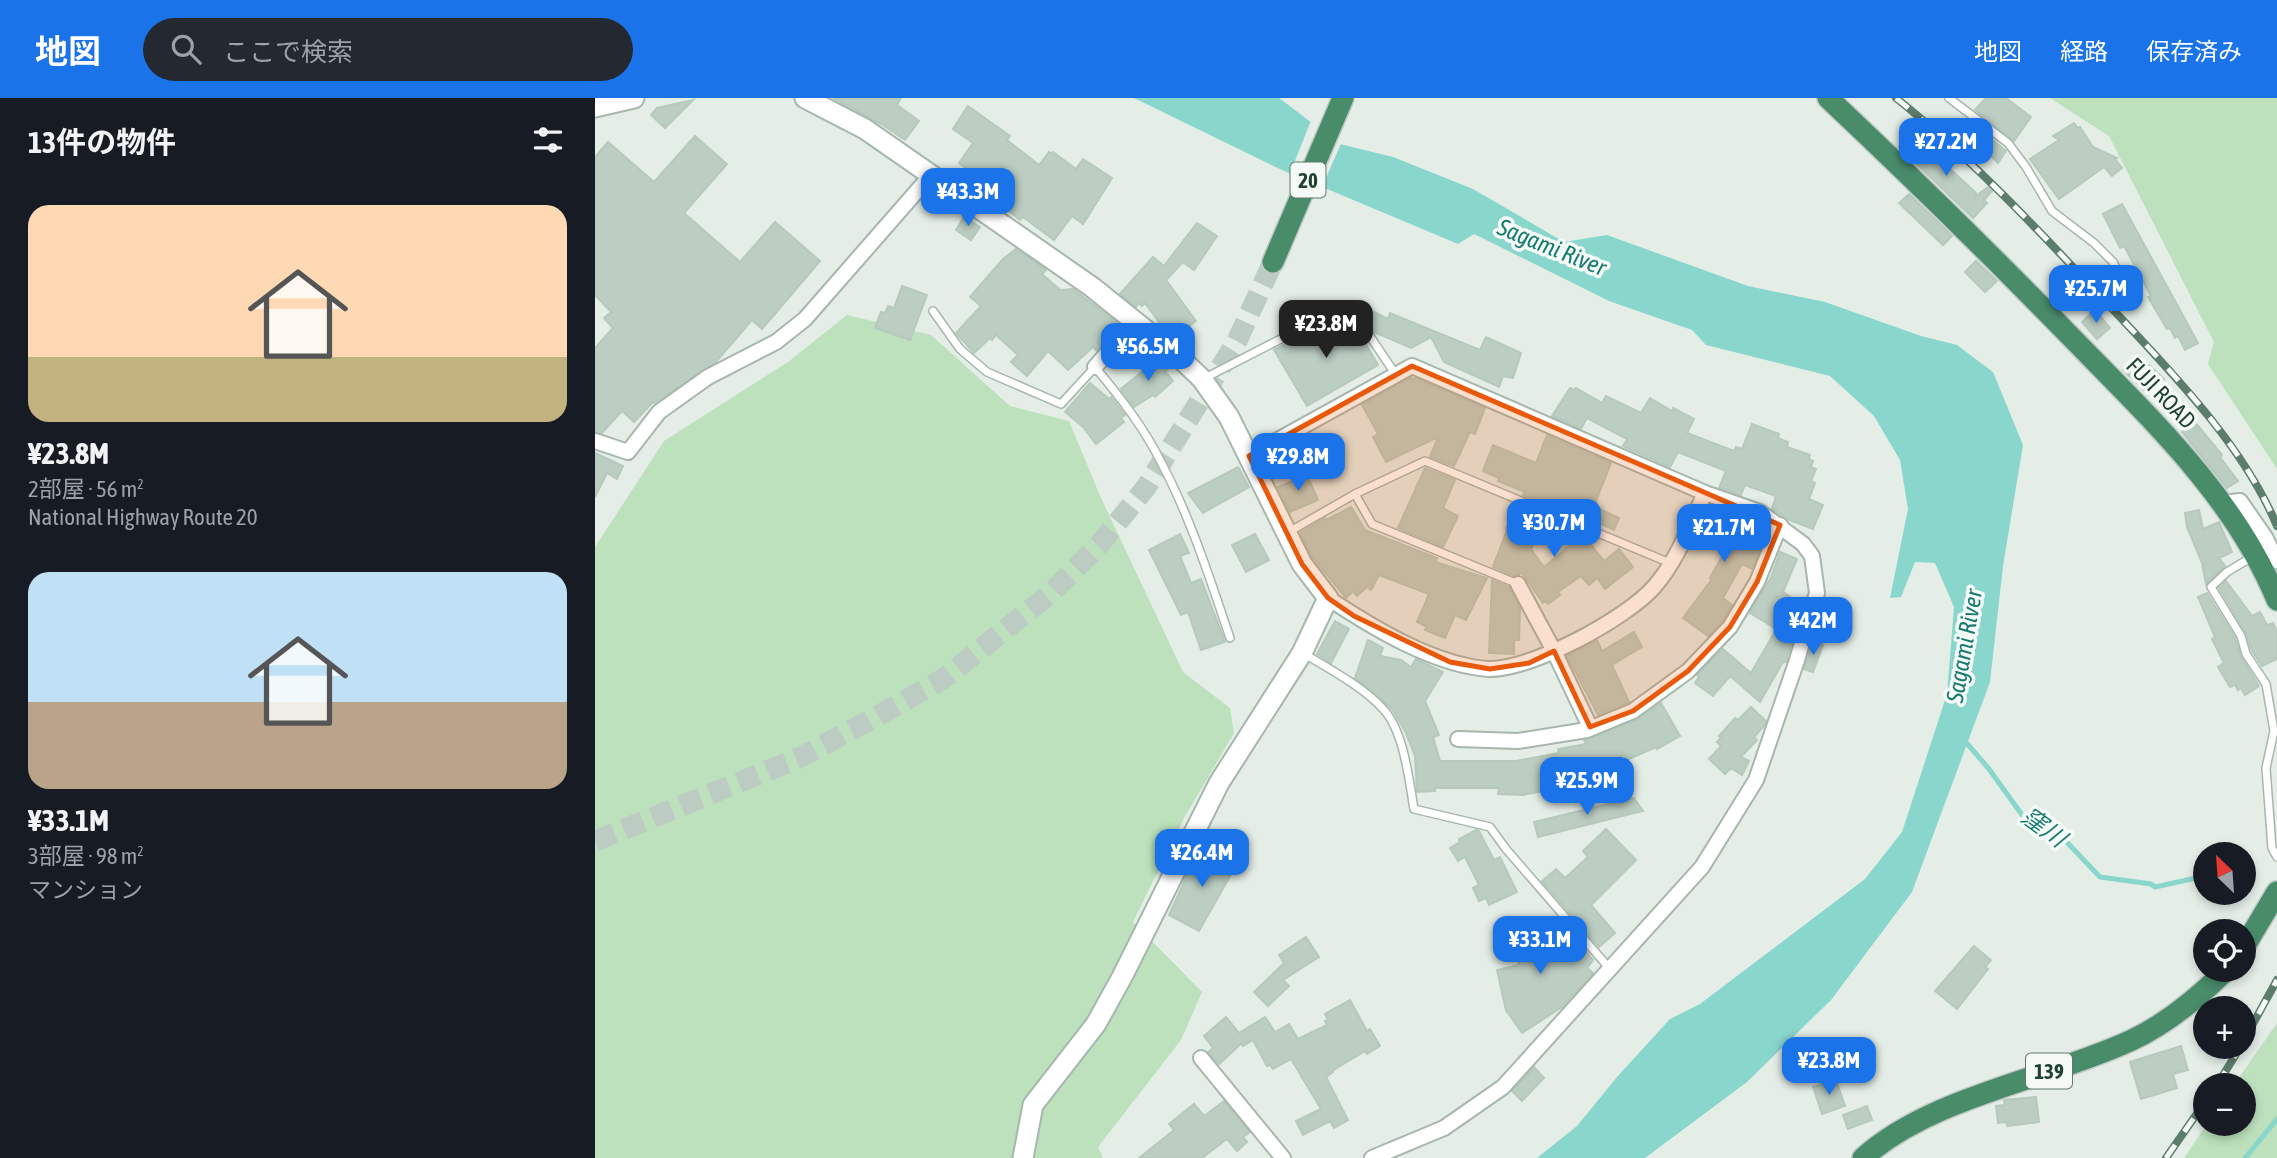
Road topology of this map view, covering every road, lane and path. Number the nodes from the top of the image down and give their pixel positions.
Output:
1 (634, 98) edge
2 (805, 98) edge
3 (1343, 98) edge
4 (1828, 98) edge
5 (1949, 98) edge
6 (595, 107) edge
7 (931, 176) junction
8 (1273, 262) tunnel mouth
9 (2128, 290) dead end
10 (933, 311) dead end
11 (1135, 322) junction
12 (1095, 367) junction
13 (1397, 375) junction
14 (1202, 379) junction
15 (595, 441) edge
16 (1249, 456) junction
17 (1705, 493) junction
18 (1355, 494) junction
19 (2223, 503) junction
20 (1780, 525) junction
21 (1287, 533) junction
22 (2256, 555) junction
23 (2277, 561) edge
24 (1670, 563) junction
25 (1518, 584) joint
26 (1328, 598) junction
27 (2277, 600) edge
28 (1230, 638) dead end
29 (1554, 651) junction
30 (1302, 653) junction
31 (1590, 727) junction
32 (1458, 739) dead end
33 (2277, 857) edge
34 (2277, 892) edge
35 (2256, 927) edge
36 (1611, 970) junction
37 (2214, 982) edge
38 (1201, 1058) dead end
39 (1023, 1158) edge
40 (1283, 1158) edge
41 (1372, 1158) edge
42 (1863, 1158) edge

1 - 6 street
2 - 7 street
3 - 8 highway, 20
4 - 19 highway, FUJI ROAD
5 - 9 lane
7 - 11 street
7 - 15 street
10 - 12 lane
11 - 12 street
11 - 14 street
12 - 28 lane
13 - 14 lane
13 - 16 street
13 - 17 street
14 - 16 street
16 - 21 street
17 - 20 street
17 - 24 street
18 - 21 lane
18 - 24 lane
18 - 25 lane
19 - 22 highway, FUJI ROAD
19 - 23 street
20 - 31 street
20 - 36 street
21 - 26 street
22 - 27 highway, FUJI ROAD
22 - 33 lane
24 - 29 street
25 - 29 street
26 - 29 street
26 - 30 street
29 - 31 street
30 - 36 lane
30 - 39 street
31 - 32 street
34 - 35 highway
36 - 41 street
37 - 42 highway, 139
38 - 40 street

